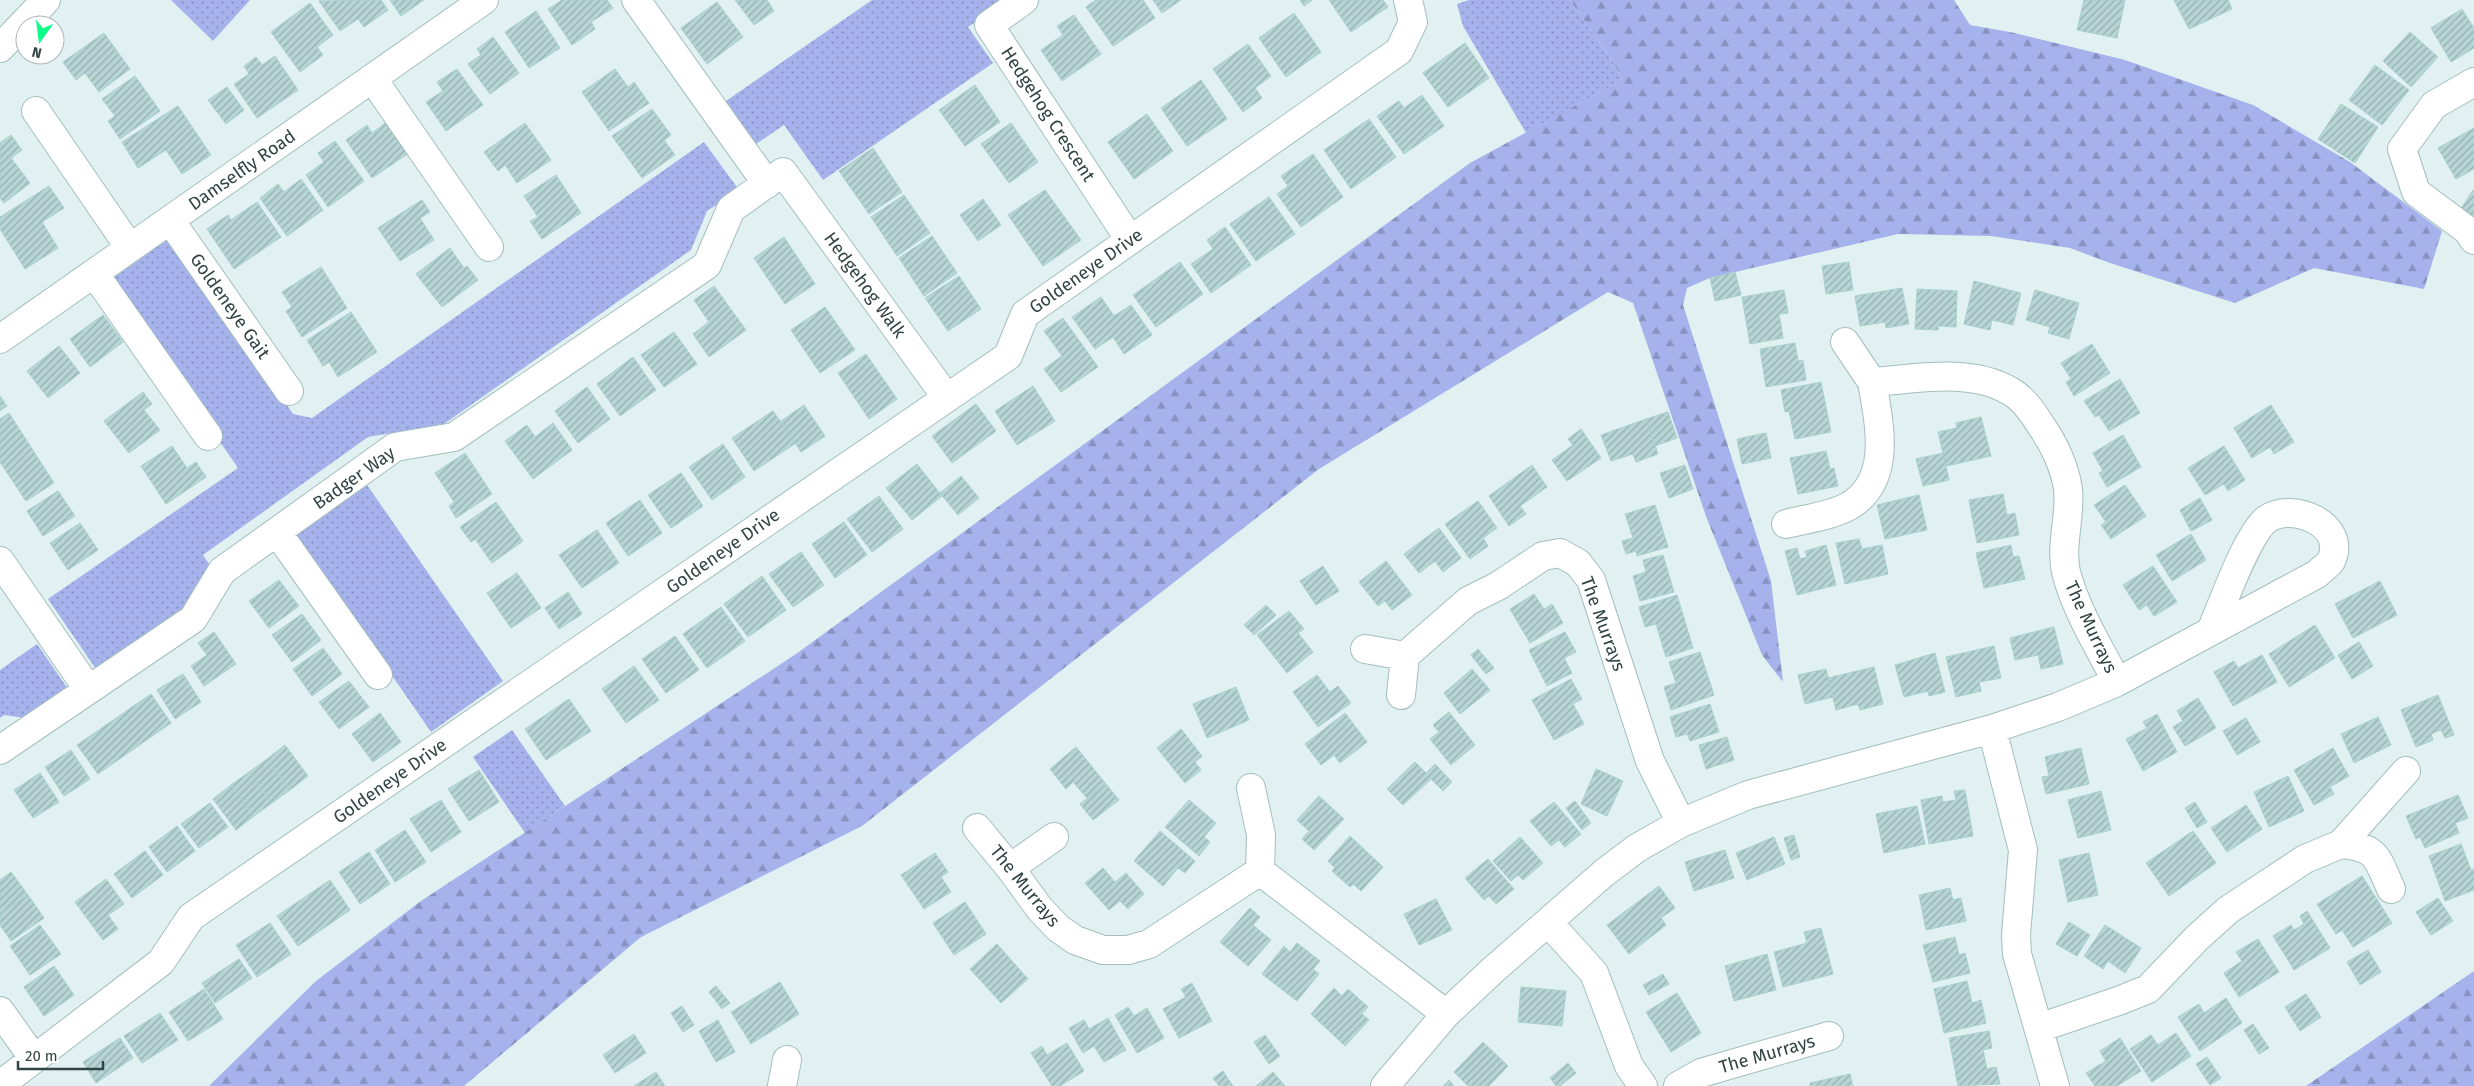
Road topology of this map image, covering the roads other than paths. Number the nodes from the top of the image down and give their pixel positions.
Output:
1 (46, 0) edge
2 (484, 0) edge
3 (636, 0) edge
4 (1024, 0) edge
5 (1408, 0) edge
6 (0, 48) edge
7 (372, 78) junction
8 (2474, 82) edge
9 (36, 111) dead end
10 (775, 178) junction
11 (170, 220) junction
12 (1130, 240) junction
13 (2474, 240) edge
14 (489, 247) dead end
15 (130, 248) junction
16 (94, 273) junction
17 (0, 339) edge
18 (1845, 342) dead end
19 (1872, 382) junction
20 (289, 391) dead end
21 (947, 398) junction
22 (208, 436) dead end
23 (1786, 524) dead end
24 (277, 532) junction
25 (2355, 554) dead end
26 (0, 561) edge
27 (2317, 574) junction
28 (2211, 631) junction
29 (1365, 649) dead end
30 (1405, 656) junction
31 (378, 675) dead end
32 (2117, 682) junction
33 (88, 689) junction
34 (1400, 696) dead end
35 (1992, 729) junction
36 (0, 750) edge
37 (2406, 771) dead end
38 (1251, 788) dead end
39 (1681, 824) junction
40 (977, 828) dead end
41 (1054, 837) dead end
42 (2341, 844) junction
43 (1010, 868) junction
44 (1260, 871) junction
45 (2391, 889) dead end
46 (1548, 922) junction
47 (0, 1011) edge
48 (1446, 1014) junction
49 (2039, 1028) junction
50 (1829, 1036) dead end
51 (34, 1059) junction
52 (0, 1085) edge
53 (1385, 1086) edge
54 (1643, 1086) edge
55 (1678, 1086) edge
56 (2055, 1086) edge

1 - 6 street
2 - 7 street, Damselfly Road
3 - 10 street, Hedgehog Walk
4 - 12 street, Hedgehog Crescent
5 - 12 street, Goldeneye Drive
7 - 11 street, Damselfly Road
7 - 14 street
8 - 13 street
9 - 15 street
10 - 21 street, Hedgehog Walk
10 - 24 street, Badger Way
11 - 15 street, Damselfly Road
11 - 20 street, Goldeneye Gait
12 - 21 street, Goldeneye Drive
15 - 16 street, Damselfly Road
16 - 17 street, Damselfly Road
16 - 22 street
18 - 19 street
19 - 23 street
19 - 32 street, The Murrays
21 - 51 street, Goldeneye Drive
24 - 31 street
24 - 33 street, Badger Way
25 - 27 street
26 - 33 street
27 - 28 street, The Murrays
27 - 28 street, The Murrays
28 - 32 street, The Murrays
29 - 30 street
30 - 34 street
30 - 39 street, The Murrays
32 - 35 street, The Murrays
33 - 36 street, Badger Way
35 - 39 street, The Murrays
35 - 49 street
37 - 42 street
38 - 44 street
39 - 46 street, The Murrays
40 - 43 street, The Murrays
41 - 43 street
42 - 45 street
42 - 49 street
43 - 44 street, The Murrays
44 - 48 street
46 - 48 street, The Murrays
46 - 54 street
47 - 51 street
48 - 53 street, The Murrays
49 - 56 street
50 - 55 street, The Murrays
51 - 52 street, Goldeneye Drive

